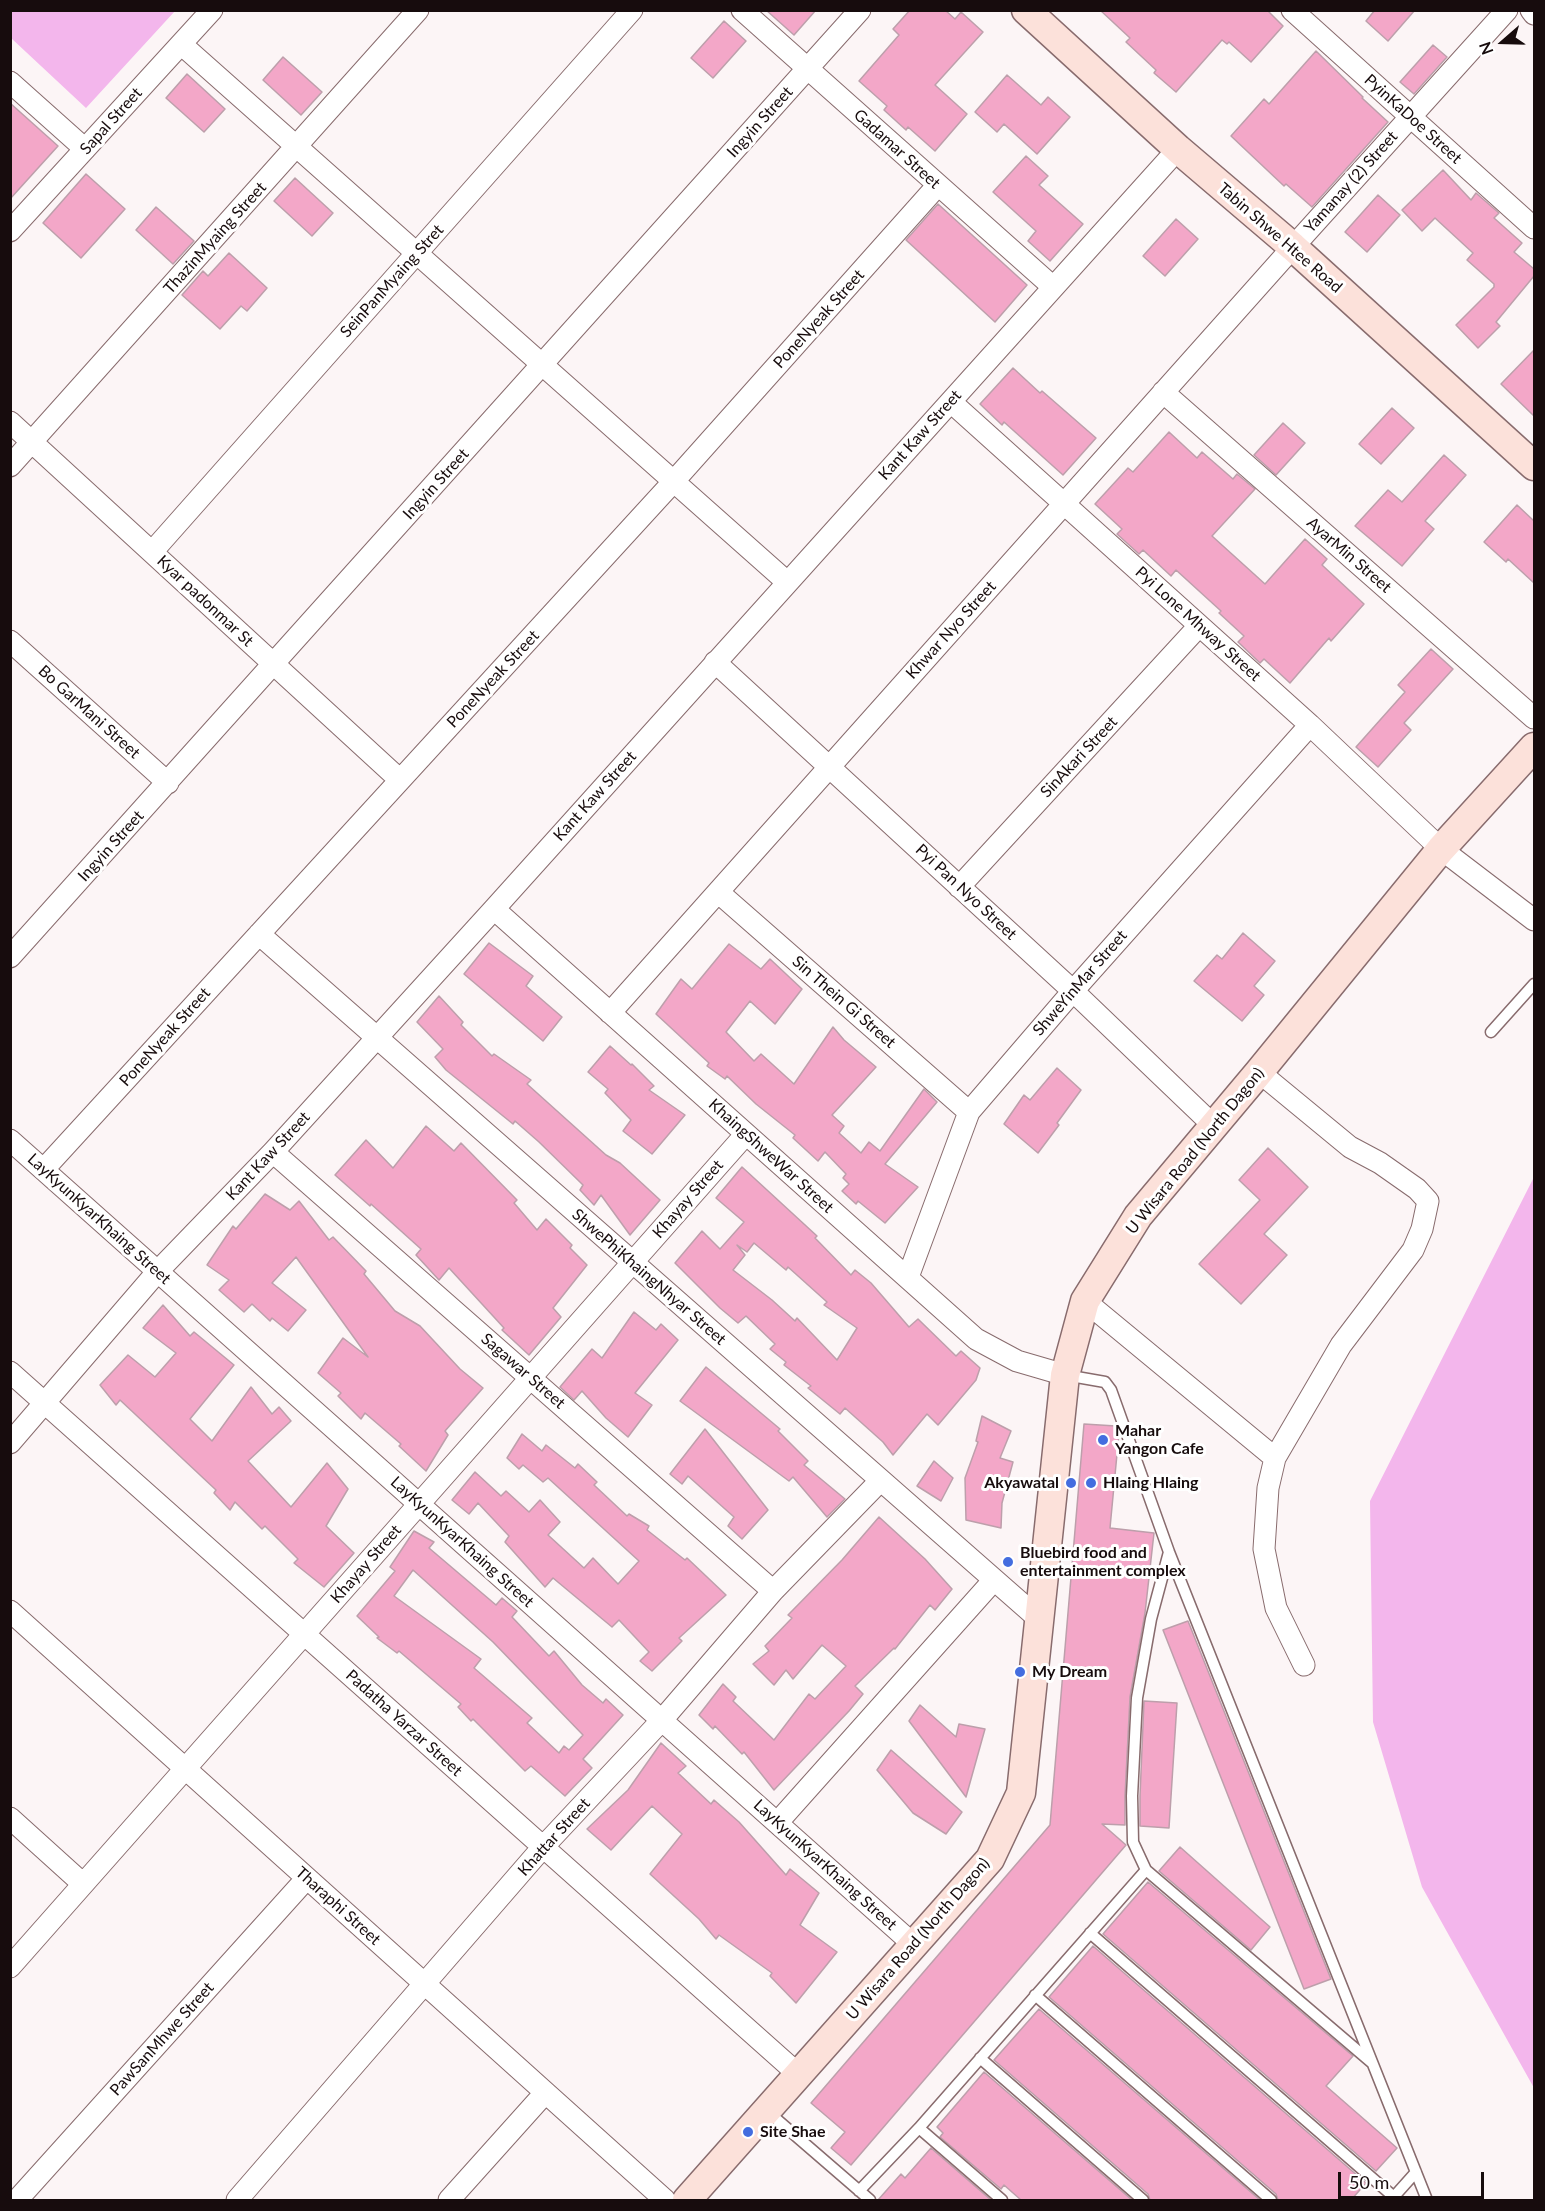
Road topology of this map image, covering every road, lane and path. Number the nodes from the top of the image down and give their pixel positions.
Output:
1 (212, 10) edge
2 (418, 10) edge
3 (633, 10) edge
4 (742, 10) edge
5 (860, 10) edge
6 (1026, 10) edge
7 (1292, 10) edge
8 (1507, 10) edge
9 (1531, 10) edge
10 (1534, 14) edge
11 (182, 44) junction
12 (808, 69) junction
13 (10, 82) edge
14 (1410, 117) junction
15 (297, 146) junction
16 (85, 149) junction
17 (1178, 149) junction
18 (938, 185) junction
19 (1534, 228) edge
20 (10, 231) edge
21 (1293, 248) junction
22 (417, 253) junction
23 (1053, 287) junction
24 (543, 365) junction
25 (1163, 392) junction
26 (951, 402) junction
27 (10, 422) edge
28 (32, 442) junction
29 (10, 466) edge
30 (1534, 466) edge
31 (674, 481) junction
32 (1064, 504) junction
33 (152, 552) junction
34 (787, 582) junction
35 (1199, 626) junction
36 (10, 641) edge
37 (715, 662) junction
38 (273, 665) junction
39 (1534, 718) edge
40 (1310, 725) junction
41 (1534, 747) edge
42 (830, 767) junction
43 (400, 780) junction
44 (168, 783) junction
45 (1442, 849) junction
46 (959, 887) junction
47 (718, 892) junction
48 (494, 909) junction
49 (1534, 920) edge
50 (259, 934) junction
51 (10, 957) edge
52 (1534, 984) edge
53 (1073, 991) junction
54 (610, 1013) junction
55 (1491, 1032) dead end
56 (376, 1037) junction
57 (1259, 1072) junction
58 (969, 1112) junction
59 (1214, 1126) junction
60 (746, 1134) junction
61 (10, 1140) edge
62 (273, 1152) junction
63 (44, 1169) junction
64 (632, 1262) junction
65 (158, 1271) junction
66 (908, 1276) junction
67 (1085, 1301) junction
68 (10, 1372) edge
69 (1065, 1375) junction
70 (530, 1378) junction
71 (46, 1403) junction
72 (10, 1443) edge
73 (1275, 1458) junction
74 (880, 1481) junction
75 (419, 1504) junction
76 (1169, 1552) junction
77 (993, 1581) junction
78 (773, 1591) junction
79 (10, 1611) edge
80 (1039, 1619) junction
81 (304, 1634) junction
82 (1304, 1665) dead end
83 (662, 1720) junction
84 (186, 1768) junction
85 (10, 1818) edge
86 (777, 1823) junction
87 (543, 1847) junction
88 (1146, 1870) junction
89 (307, 1878) junction
90 (83, 1884) junction
91 (1090, 1933) junction
92 (914, 1944) junction
93 (10, 1967) edge
94 (425, 1984) junction
95 (1035, 1995) junction
96 (980, 2058) junction
97 (1373, 2064) junction
98 (798, 2074) junction
99 (545, 2092) junction
100 (767, 2111) junction
101 (919, 2128) junction
102 (1416, 2172) junction
103 (859, 2190) junction
104 (1393, 2199) edge
105 (17, 2200) edge
106 (237, 2200) edge
107 (449, 2200) edge
108 (665, 2200) edge
109 (687, 2200) edge
110 (870, 2200) edge
111 (1002, 2200) edge
112 (1143, 2200) edge
113 (1271, 2200) edge
114 (1427, 2200) edge

1 - 11 street, Sapal Street
2 - 15 street, ThazinMyaing Street
3 - 22 street, SeinPanMyaing Stret
4 - 12 street, Gadamar Street
5 - 12 street, Ingyin Street
6 - 17 main road, Tabin Shwe Htee Road
7 - 14 street, PyinKaDoe Street
8 - 14 street, Yamanay (2) Street
9 - 10 street
11 - 15 street
11 - 16 street, Sapal Street
12 - 18 street, Gadamar Street
12 - 24 street, Ingyin Street
13 - 16 street
14 - 19 street, PyinKaDoe Street
14 - 21 street, Yamanay (2) Street
15 - 22 street
15 - 28 street, ThazinMyaing Street
16 - 20 street, Sapal Street
17 - 21 main road, Tabin Shwe Htee Road
17 - 23 street, Kant Kaw Street
18 - 23 street, Gadamar Street
18 - 31 street, PoneNyeak Street
21 - 25 street, Khwar Nyo Street
21 - 30 main road, Tabin Shwe Htee Road
22 - 24 street
22 - 33 street, SeinPanMyaing Stret
23 - 26 street, Kant Kaw Street
24 - 31 street
24 - 38 street, Ingyin Street
25 - 32 street, Khwar Nyo Street
25 - 39 street, AyarMin Street
26 - 32 street, Pyi Lone Mhway Street
26 - 34 street, Kant Kaw Street
27 - 28 street, Kyar padonmar St
28 - 29 street, ThazinMyaing Street
28 - 33 street, Kyar padonmar St
31 - 34 street
31 - 43 street, PoneNyeak Street
32 - 35 street, Pyi Lone Mhway Street
32 - 42 street, Khwar Nyo Street
33 - 38 street, Kyar padonmar St
34 - 37 street, Kant Kaw Street
35 - 40 street, Pyi Lone Mhway Street
35 - 46 street, SinAkari Street
36 - 44 street, Bo GarMani Street
37 - 42 street, Pyi Pan Nyo Street
37 - 48 street, Kant Kaw Street
38 - 43 street, Kyar padonmar St
38 - 44 street, Ingyin Street
40 - 45 street, Pyi Lone Mhway Street
40 - 53 street, ShweYinMar Street
41 - 45 main road, U Wisara Road (North Dagon)
42 - 46 street, Pyi Pan Nyo Street
42 - 47 street, Khwar Nyo Street
43 - 50 street, PoneNyeak Street
44 - 51 street, Ingyin Street
45 - 49 street, Pyi Lone Mhway Street
45 - 57 main road, U Wisara Road (North Dagon)
46 - 53 street, Pyi Pan Nyo Street
47 - 54 street, Khwar Nyo Street
47 - 58 street, Sin Thein Gi Street
48 - 54 street, KhaingShweWar Street
48 - 56 street, Kant Kaw Street
50 - 56 street, ShwePhiKhaingNhyar Street
50 - 63 street, PoneNyeak Street
52 - 55 lane
53 - 58 street, ShweYinMar Street
53 - 59 street, Pyi Pan Nyo Street
54 - 60 street, KhaingShweWar Street
56 - 62 street, Kant Kaw Street
56 - 64 street, ShwePhiKhaingNhyar Street
57 - 59 main road, U Wisara Road (North Dagon)
57 - 73 street
58 - 66 street, ShweYinMar Street
59 - 67 main road, U Wisara Road (North Dagon)
60 - 64 street, Khayay Street
60 - 66 street, KhaingShweWar Street
61 - 63 street, LayKyunKyarKhaing Street
62 - 65 street, Kant Kaw Street
62 - 70 street, Sagawar Street
63 - 65 street, LayKyunKyarKhaing Street
64 - 70 street, Khayay Street
64 - 74 street, ShwePhiKhaingNhyar Street
65 - 71 street, Kant Kaw Street
65 - 75 street, LayKyunKyarKhaing Street
66 - 69 street, KhaingShweWar Street
67 - 69 main road, U Wisara Road (North Dagon)
67 - 73 street
68 - 71 street, Padatha Yarzar Street
69 - 76 lane
69 - 80 main road, U Wisara Road (North Dagon)
70 - 75 street, Khayay Street
70 - 78 street, Sagawar Street
71 - 72 street, Kant Kaw Street
71 - 81 street, Padatha Yarzar Street
73 - 82 street
74 - 77 street, ShwePhiKhaingNhyar Street
74 - 78 street, Khattar Street
75 - 81 street, Khayay Street
75 - 83 street, LayKyunKyarKhaing Street
76 - 88 lane
76 - 97 lane
77 - 80 street, ShwePhiKhaingNhyar Street
77 - 86 street
78 - 83 street, Khattar Street
79 - 84 street, Tharaphi Street
80 - 92 main road, U Wisara Road (North Dagon)
81 - 84 street, Khayay Street
81 - 87 street, Padatha Yarzar Street
83 - 86 street, LayKyunKyarKhaing Street
83 - 87 street, Khattar Street
84 - 89 street, Tharaphi Street
84 - 90 street, Khayay Street
85 - 90 street
86 - 92 street, LayKyunKyarKhaing Street
87 - 94 street, Khattar Street
87 - 98 street, Padatha Yarzar Street
88 - 91 lane
88 - 97 lane
89 - 94 street, Tharaphi Street
89 - 105 street, PawSanMhwe Street
90 - 93 street, Khayay Street
91 - 95 lane
91 - 104 lane
92 - 98 main road, U Wisara Road (North Dagon)
94 - 99 street, Tharaphi Street
94 - 106 street, Khattar Street
95 - 96 lane
95 - 113 lane
96 - 101 lane
96 - 112 lane
97 - 102 lane
98 - 100 main road, U Wisara Road (North Dagon)
99 - 107 street
99 - 108 street, Tharaphi Street
100 - 103 lane
100 - 109 main road, U Wisara Road (North Dagon)
101 - 103 lane
101 - 111 lane
102 - 104 lane
102 - 114 lane
103 - 110 lane

